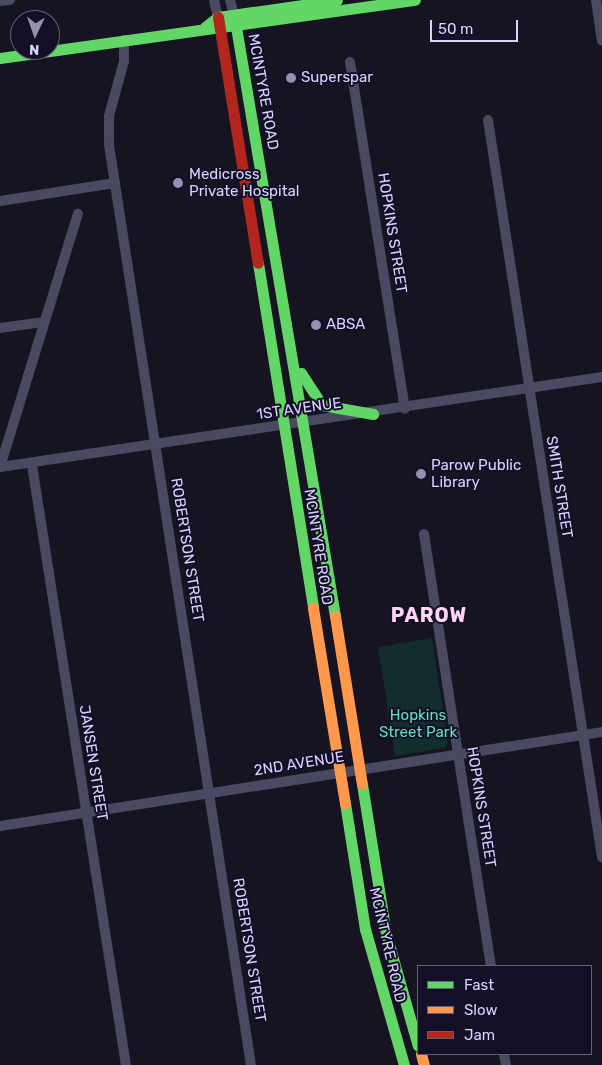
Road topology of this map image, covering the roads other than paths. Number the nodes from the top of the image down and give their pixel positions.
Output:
1 (10, 0) edge
2 (214, 0) edge
3 (230, 0) edge
4 (337, 0) edge
5 (415, 0) edge
6 (596, 0) edge
7 (0, 1) edge
8 (234, 15) junction
9 (218, 17) junction
10 (205, 27) junction
11 (236, 28) junction
12 (220, 30) junction
13 (124, 40) junction
14 (602, 41) edge
15 (0, 58) edge
16 (350, 62) dead end
17 (488, 120) dead end
18 (115, 183) junction
19 (0, 201) edge
20 (78, 214) dead end
21 (43, 322) junction
22 (0, 328) edge
23 (294, 355) junction
24 (602, 378) edge
25 (529, 389) junction
26 (405, 409) junction
27 (373, 414) junction
28 (304, 423) junction
29 (284, 426) junction
30 (155, 446) junction
31 (1, 463) edge
32 (32, 465) junction
33 (424, 534) dead end
34 (602, 732) edge
35 (583, 735) junction
36 (458, 754) junction
37 (357, 770) junction
38 (338, 774) junction
39 (209, 793) junction
40 (86, 812) junction
41 (0, 826) edge
42 (602, 857) edge
43 (490, 965) edge
44 (417, 1042) edge
45 (126, 1065) edge
46 (251, 1065) edge
47 (404, 1065) edge

1 - 7 street
2 - 9 street
3 - 8 street
4 - 8 main road
5 - 11 main road
6 - 14 street
8 - 9 main road
8 - 11 main road, MCINTYRE ROAD
9 - 10 main road
9 - 12 main road, MCINTYRE ROAD
10 - 12 main road
10 - 13 main road
11 - 12 main road
11 - 23 main road, MCINTYRE ROAD
12 - 29 main road, MCINTYRE ROAD
13 - 15 main road
13 - 18 street, ROBERTSON STREET
16 - 26 street, HOPKINS STREET
17 - 25 street, SMITH STREET
18 - 19 street
18 - 30 street, ROBERTSON STREET
20 - 21 street
21 - 22 street
21 - 31 street
23 - 27 main road
23 - 28 main road, MCINTYRE ROAD
24 - 25 street, 1ST AVENUE
25 - 26 street, 1ST AVENUE
25 - 35 street, SMITH STREET
26 - 27 street, 1ST AVENUE
27 - 28 street, 1ST AVENUE
28 - 29 street, 1ST AVENUE
28 - 37 main road, MCINTYRE ROAD
29 - 30 street, 1ST AVENUE
29 - 38 main road, MCINTYRE ROAD
30 - 32 street, 1ST AVENUE
30 - 39 street, ROBERTSON STREET
31 - 32 street, 1ST AVENUE
32 - 40 street, JANSEN STREET
33 - 36 street, HOPKINS STREET
34 - 35 street, 2ND AVENUE
35 - 36 street, 2ND AVENUE
35 - 42 street, SMITH STREET
36 - 37 street, 2ND AVENUE
36 - 43 street, HOPKINS STREET
37 - 38 street, 2ND AVENUE
37 - 44 main road, MCINTYRE ROAD
38 - 39 street, 2ND AVENUE
38 - 47 main road, MCINTYRE ROAD
39 - 40 street, 2ND AVENUE
39 - 46 street, ROBERTSON STREET
40 - 41 street, 2ND AVENUE
40 - 45 street, JANSEN STREET

